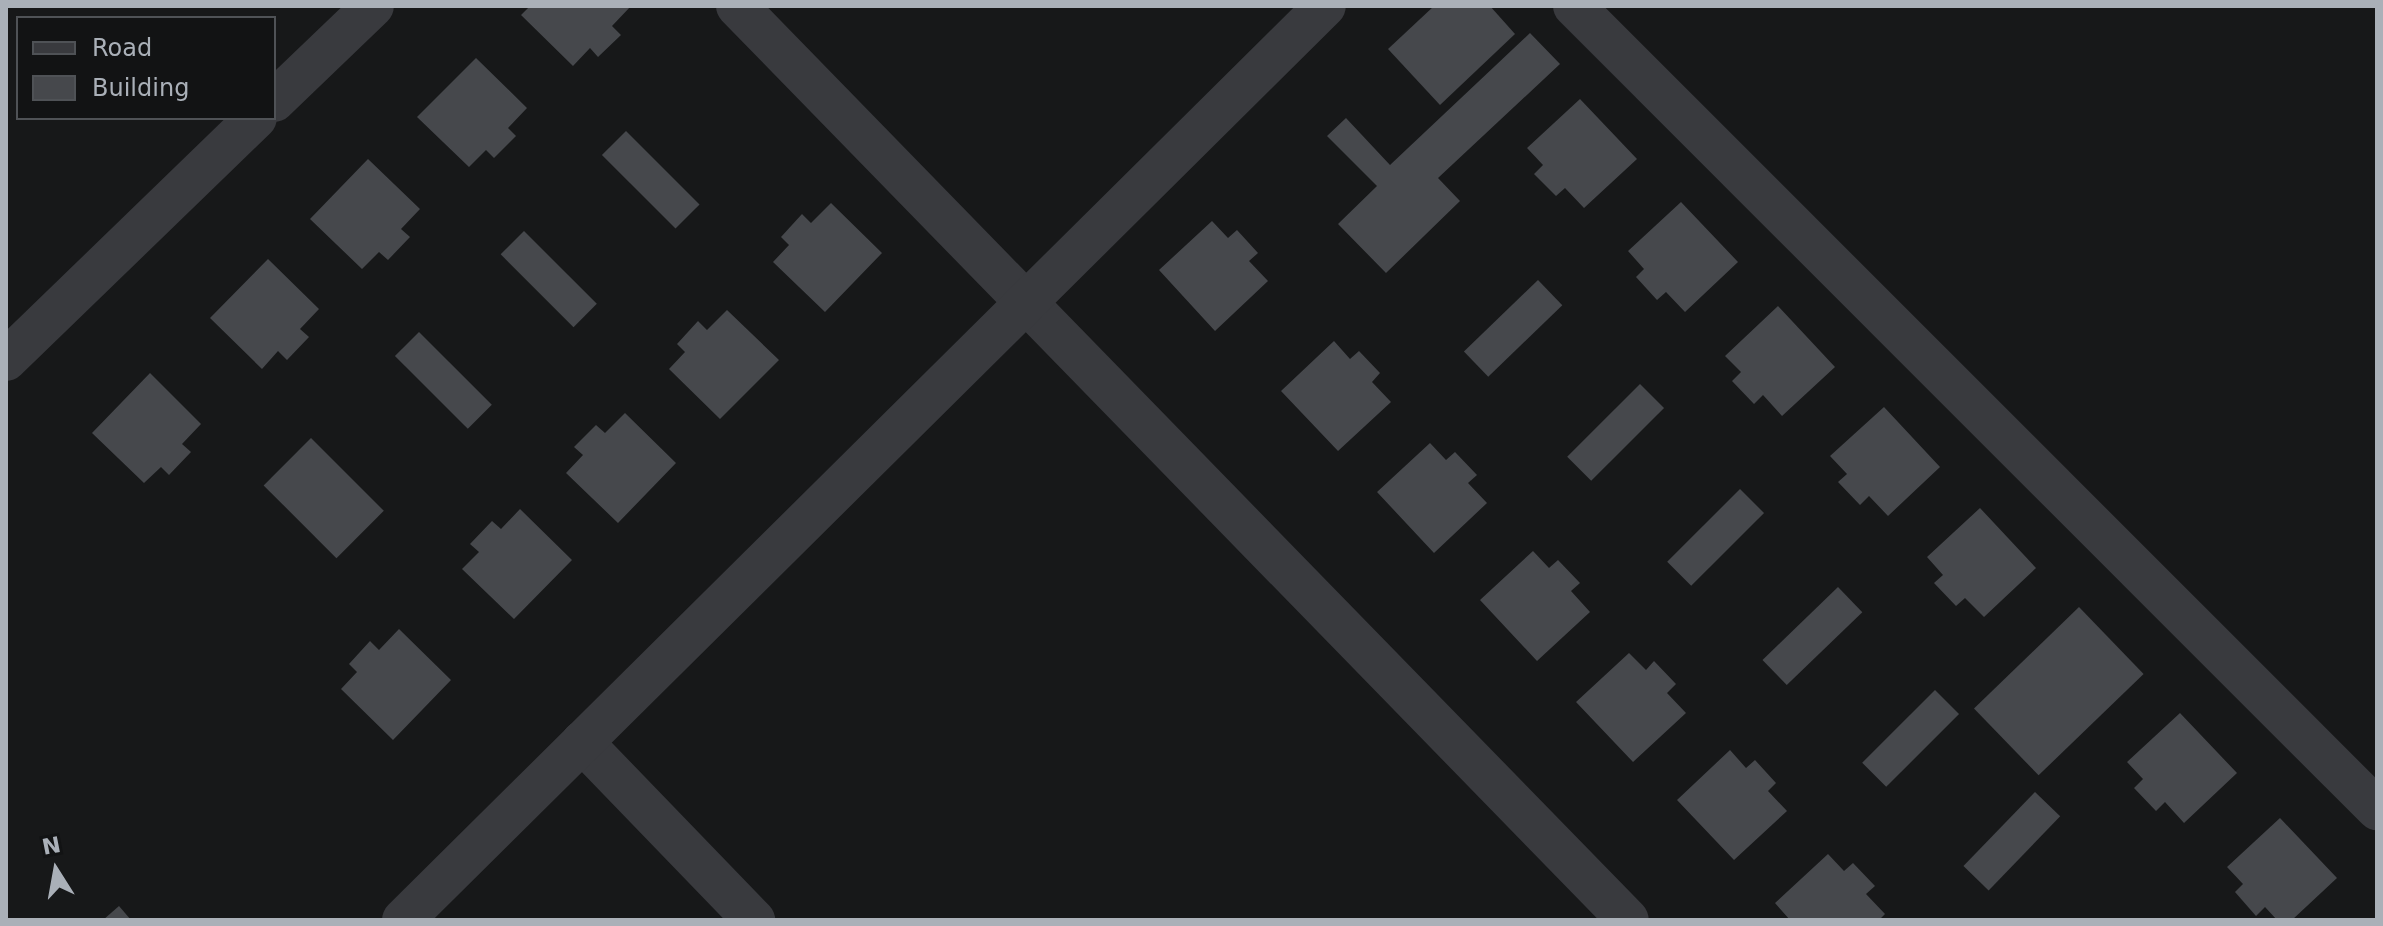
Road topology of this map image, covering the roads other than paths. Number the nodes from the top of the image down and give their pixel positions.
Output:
1 (373, 6) edge
2 (737, 6) edge
3 (1325, 6) edge
4 (1574, 6) edge
5 (276, 99) edge
6 (254, 120) edge
7 (1026, 302) junction
8 (6, 360) edge
9 (582, 742) junction
10 (2377, 809) edge
11 (403, 920) edge
12 (754, 920) edge
13 (1628, 920) edge

1 - 5 street
2 - 7 street
3 - 7 street
4 - 10 street
6 - 8 street
7 - 9 street
7 - 13 street
9 - 11 street
9 - 12 street

